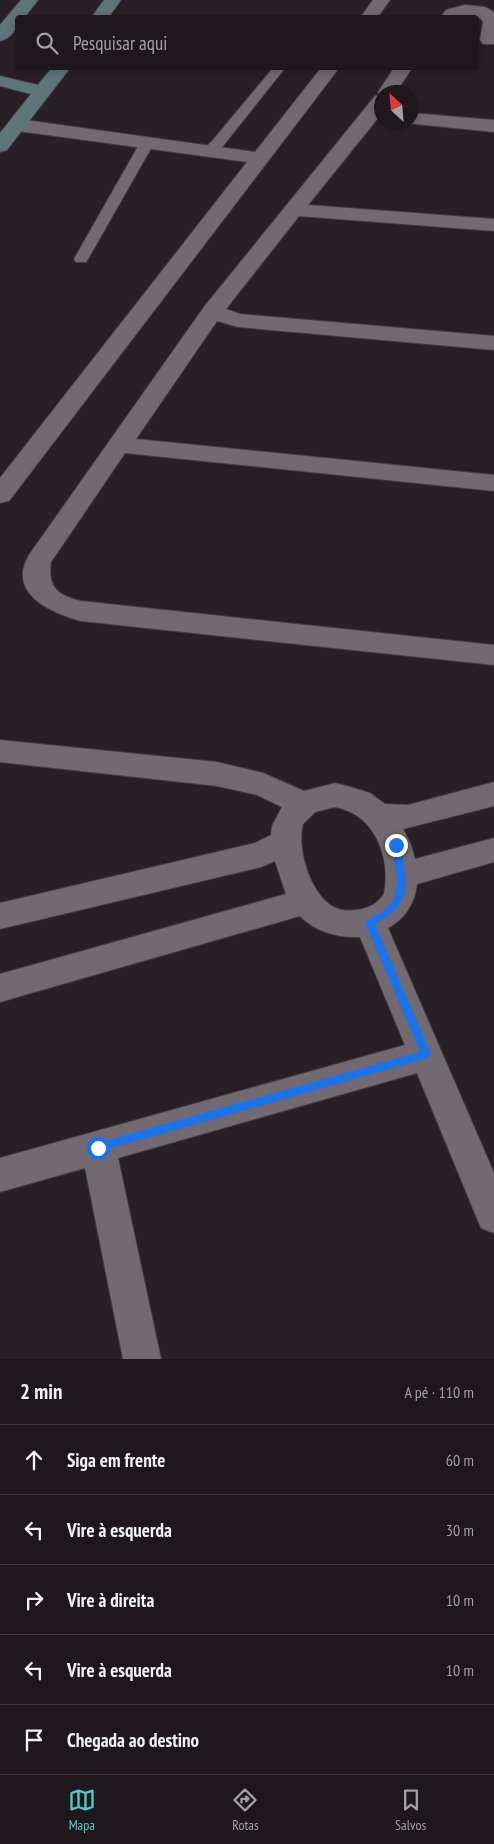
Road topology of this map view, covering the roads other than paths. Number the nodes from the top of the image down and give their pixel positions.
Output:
1 (30, 0) edge
2 (113, 0) edge
3 (382, 0) edge
4 (18, 15) edge
5 (101, 15) edge
6 (370, 15) edge
7 (451, 15) edge
8 (15, 18) edge
9 (0, 36) edge
10 (486, 40) edge
11 (59, 70) edge
12 (277, 70) edge
13 (328, 70) edge
14 (403, 70) edge
15 (0, 81) edge
16 (392, 85) edge
17 (42, 91) junction
18 (374, 116) edge
19 (419, 120) edge
20 (18, 125) junction
21 (494, 126) edge
22 (147, 143) junction
23 (0, 146) edge
24 (208, 152) junction
25 (260, 158) junction
26 (295, 210) junction
27 (494, 225) edge
28 (81, 258) dead end
29 (212, 312) junction
30 (494, 343) edge
31 (119, 445) junction
32 (494, 483) edge
33 (0, 495) edge
34 (494, 656) edge
35 (0, 751) edge
36 (494, 794) edge
37 (303, 804) junction
38 (378, 816) junction
39 (286, 842) junction
40 (494, 850) edge
41 (402, 875) junction
42 (307, 901) junction
43 (0, 916) edge
44 (370, 923) junction
45 (0, 988) edge
46 (426, 1054) junction
47 (98, 1148) junction
48 (0, 1175) edge
49 (494, 1215) edge
50 (142, 1359) edge

1 - 4 street
2 - 5 street
3 - 6 street
7 - 10 street
8 - 9 street
11 - 17 street
12 - 24 lane
13 - 25 street
14 - 16 street
15 - 17 street
17 - 20 street
18 - 26 street
19 - 21 street
20 - 22 street
20 - 23 street
22 - 24 street
22 - 28 lane
24 - 25 street
25 - 33 street
26 - 27 street
26 - 29 street
29 - 30 street
29 - 31 street
31 - 32 street
31 - 34 street
35 - 37 street
36 - 38 street
37 - 38 street
37 - 39 street
38 - 41 street
39 - 42 street
39 - 43 street
40 - 41 street
41 - 44 street
42 - 44 street
42 - 45 street
44 - 46 street
46 - 47 street
46 - 49 street
47 - 48 street
47 - 50 street

